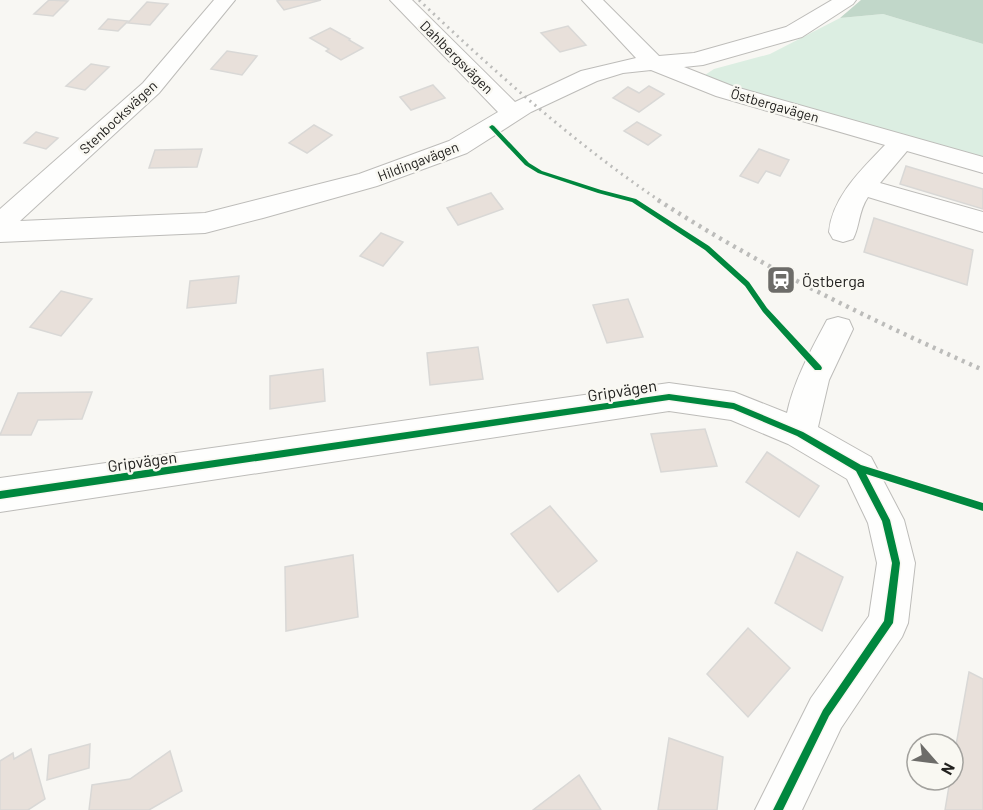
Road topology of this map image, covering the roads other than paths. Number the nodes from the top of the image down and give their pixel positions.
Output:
1 (225, 0) edge
2 (400, 0) edge
3 (592, 0) edge
4 (846, 0) edge
5 (653, 63) junction
6 (513, 113) junction
7 (902, 142) junction
8 (983, 165) edge
9 (864, 187) junction
10 (983, 222) edge
11 (0, 224) edge
12 (0, 232) edge
13 (843, 232) dead end
14 (838, 329) dead end
15 (800, 434) junction
16 (0, 495) edge
17 (778, 810) edge

1 - 11 street, Stenbocksvägen
2 - 6 street, Dahlbergsvägen
3 - 5 street, Östbergavägen
4 - 5 street, Hildingavägen
5 - 6 street, Hildingavägen
5 - 7 street, Östbergavägen
6 - 12 street, Hildingavägen
7 - 8 street, Östbergavägen
7 - 9 street
9 - 10 street
9 - 13 street
14 - 15 street
15 - 16 street, Gripvägen
15 - 17 street, Gripvägen

